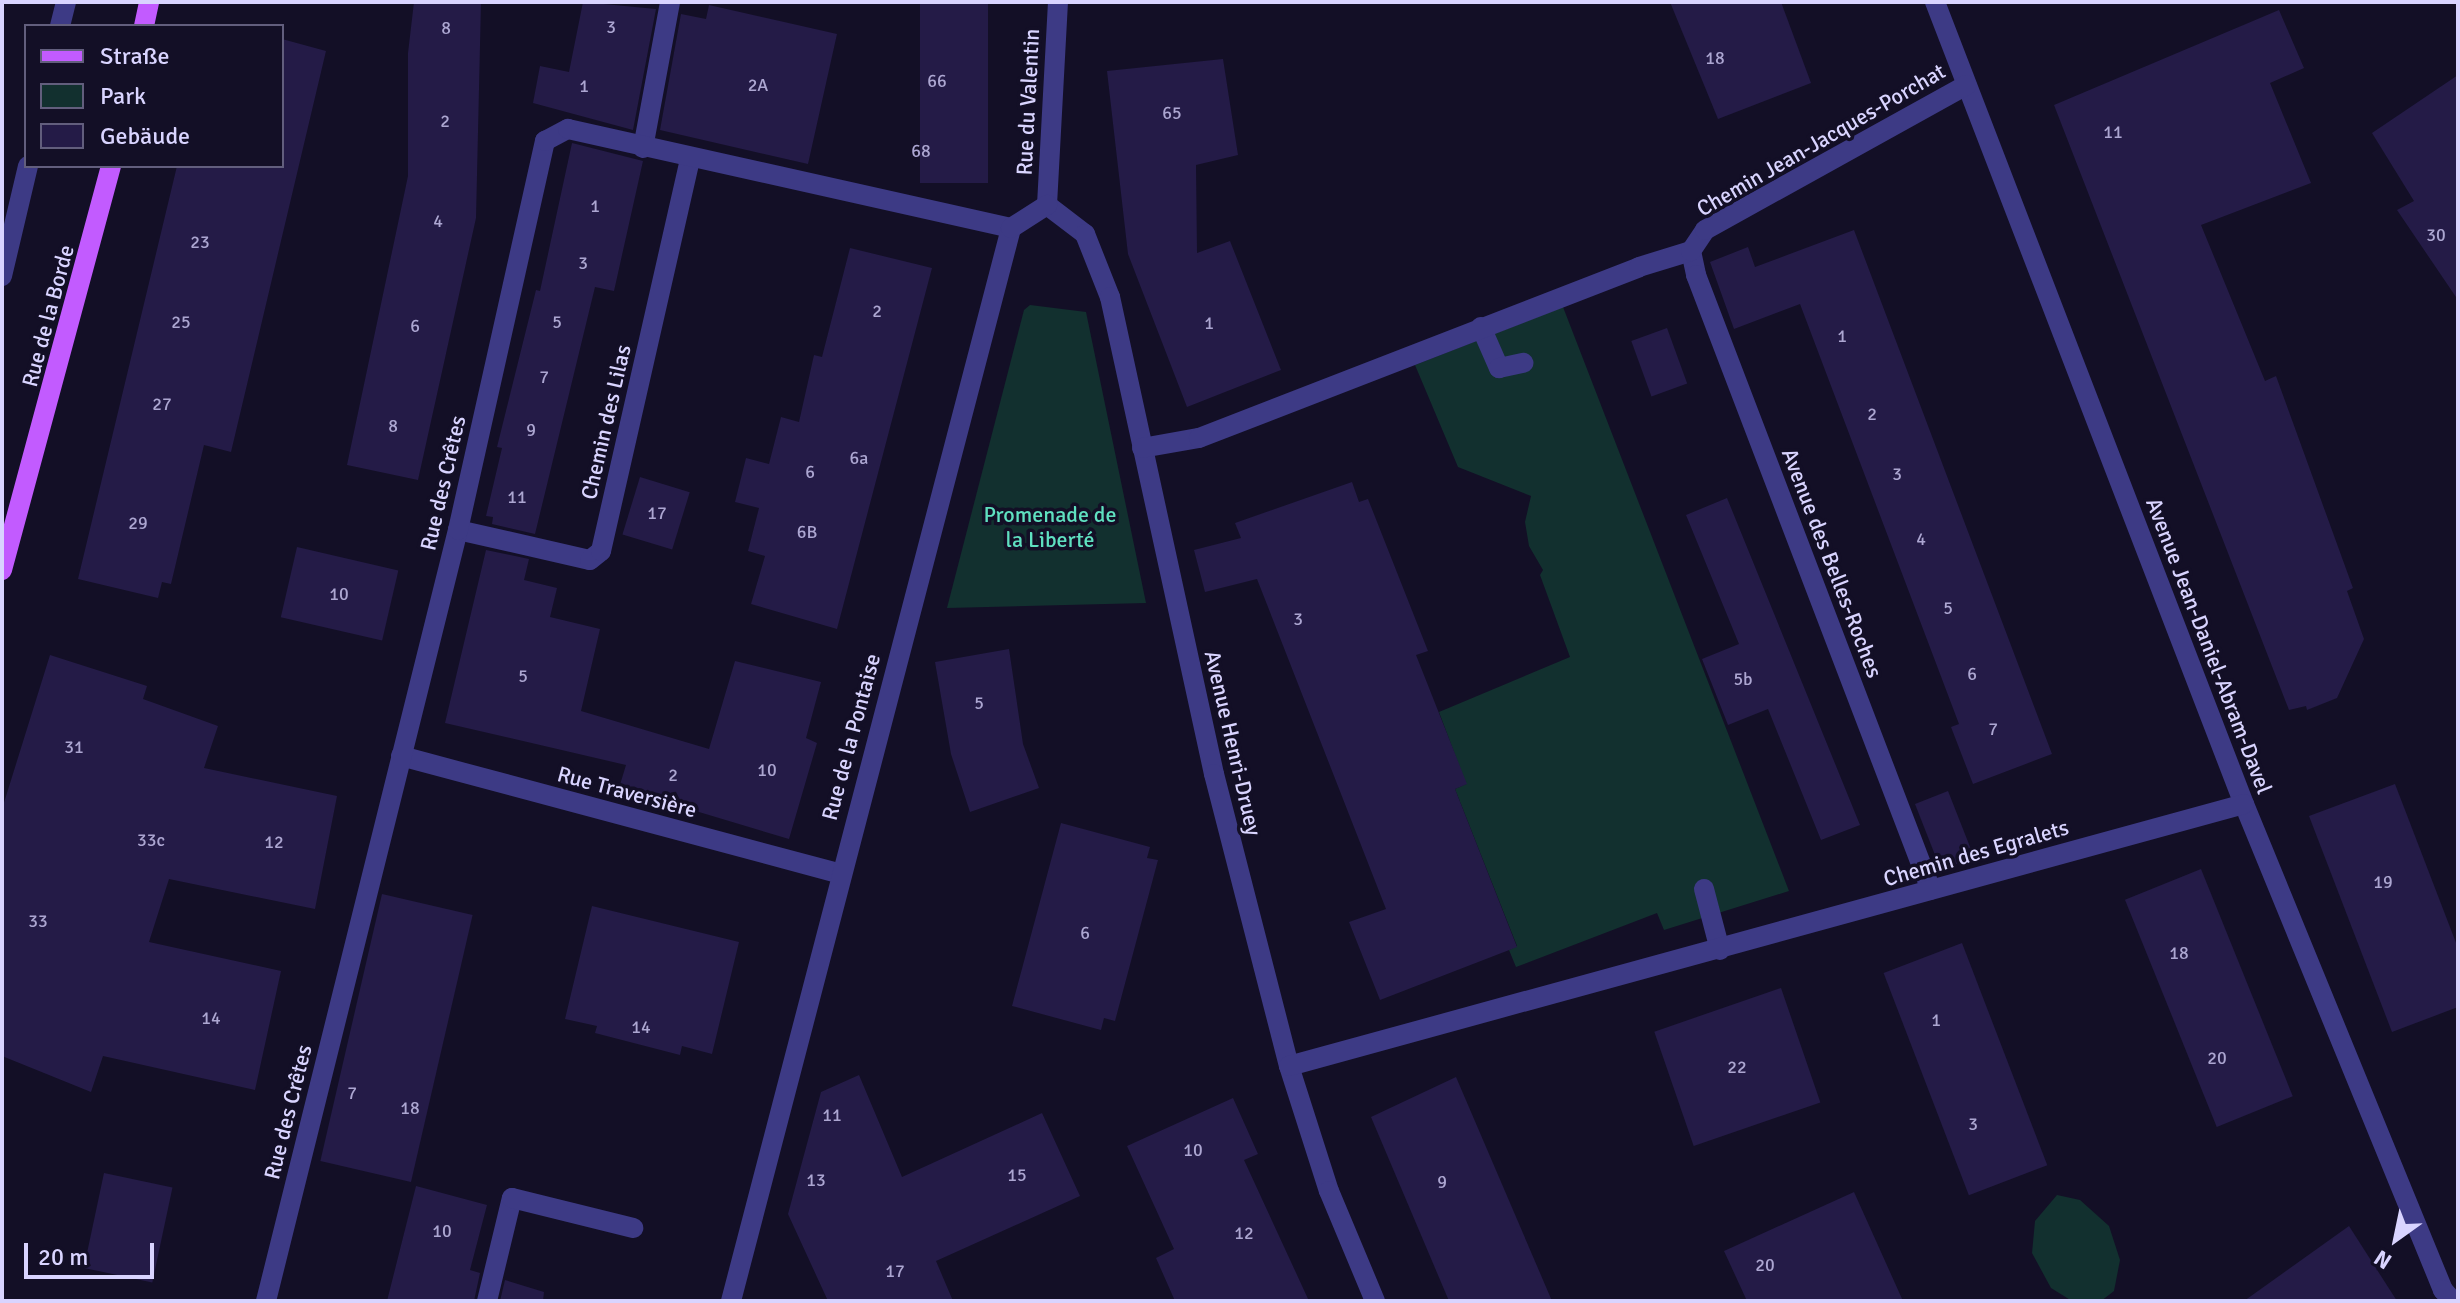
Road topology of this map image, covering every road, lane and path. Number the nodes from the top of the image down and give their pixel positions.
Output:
1 (66, 2) edge
2 (149, 2) edge
3 (670, 2) edge
4 (1058, 2) edge
5 (1935, 2) edge
6 (60, 24) edge
7 (144, 24) edge
8 (1967, 85) junction
9 (643, 148) junction
10 (690, 159) junction
11 (28, 168) edge
12 (110, 168) edge
13 (1047, 205) junction
14 (1011, 228) junction
15 (1691, 251) junction
16 (2, 276) edge
17 (1481, 327) junction
18 (1523, 363) dead end
19 (1142, 448) junction
20 (458, 530) junction
21 (2, 570) edge
22 (401, 756) junction
23 (2244, 804) junction
24 (840, 874) junction
25 (1704, 889) dead end
26 (1931, 890) junction
27 (1720, 950) junction
28 (1289, 1066) junction
29 (633, 1228) dead end
30 (266, 1301) edge
31 (487, 1301) edge
32 (731, 1301) edge
33 (1375, 1301) edge
34 (2453, 1301) edge

1 - 6 street
2 - 7 main road
3 - 9 street
4 - 13 street, Rue du Valentin
5 - 8 street, Avenue Jean-Daniel-Abram-Davel
8 - 15 street, Chemin Jean-Jacques-Porchat
8 - 23 street, Avenue Jean-Daniel-Abram-Davel
9 - 10 street, Rue des Crêtes
9 - 20 street, Rue des Crêtes
10 - 14 street, Rue des Crêtes
10 - 20 street, Chemin des Lilas
11 - 16 street
12 - 21 main road, Rue de la Borde
13 - 14 street
13 - 19 street, Avenue Henri-Druey
14 - 24 street, Rue de la Pontaise
15 - 17 street, Chemin Jean-Jacques-Porchat
15 - 26 street, Avenue des Belles-Roches
17 - 18 street
17 - 19 street, Chemin Jean-Jacques-Porchat
19 - 28 street, Avenue Henri-Druey
20 - 22 street, Rue des Crêtes
22 - 24 street, Rue Traversière
22 - 30 street, Rue des Crêtes
23 - 26 street, Chemin des Egralets
23 - 34 street, Avenue Jean-Daniel-Abram-Davel
24 - 32 street, Rue de la Pontaise
25 - 27 street
26 - 27 street, Chemin des Egralets
27 - 28 street, Chemin des Egralets
28 - 33 street, Avenue Henri-Druey
29 - 31 street

